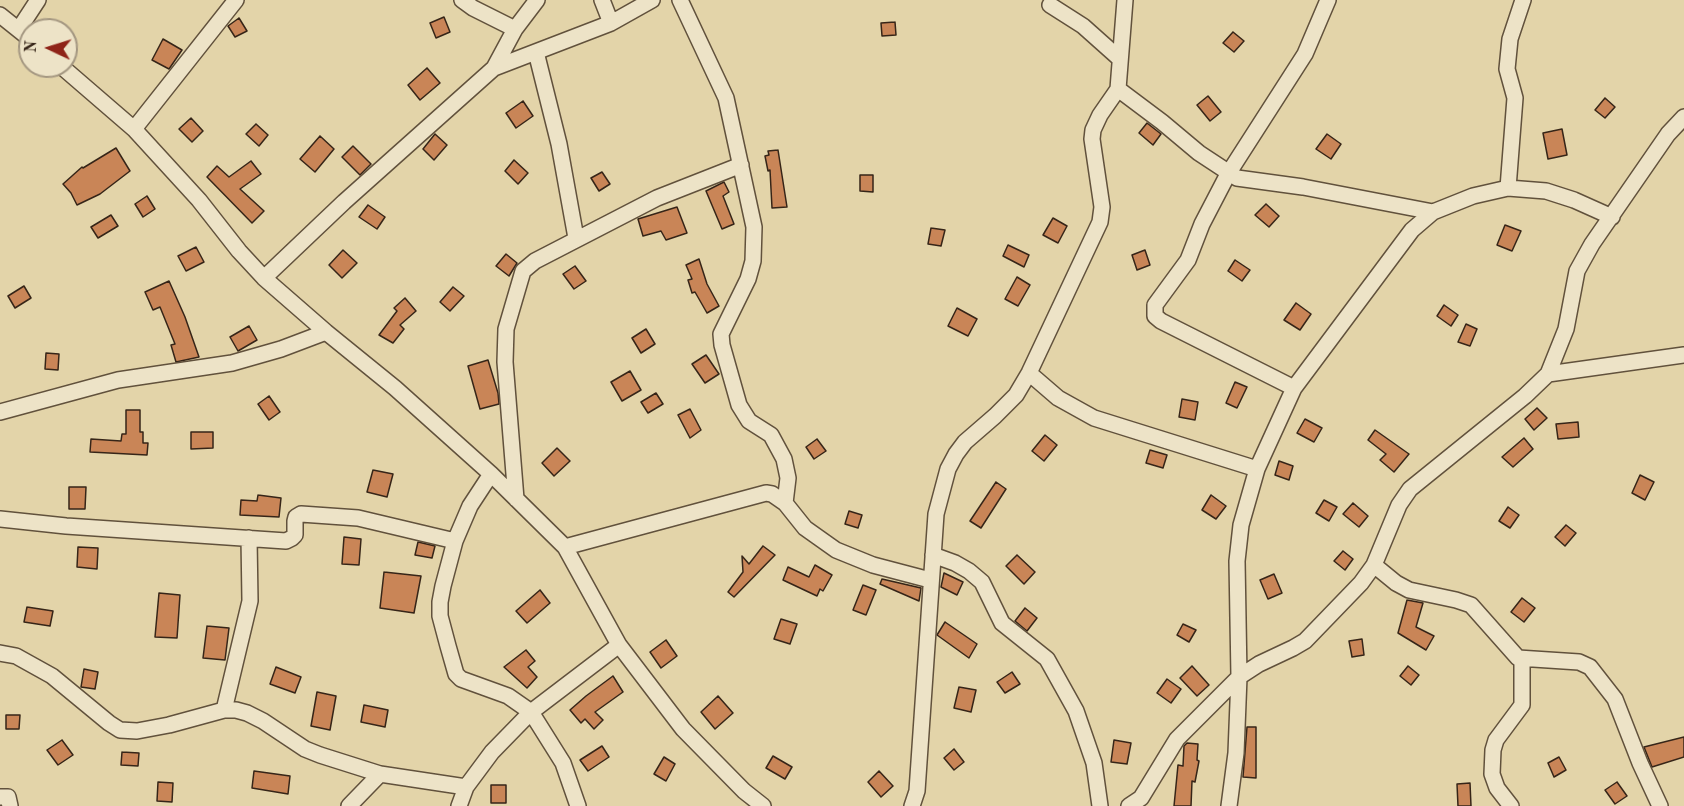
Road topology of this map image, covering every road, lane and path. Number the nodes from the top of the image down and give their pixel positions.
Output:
1 (38, 0) edge
2 (236, 0) edge
3 (462, 0) edge
4 (537, 0) edge
5 (602, 0) edge
6 (652, 0) edge
7 (680, 0) edge
8 (1125, 0) edge
9 (1328, 0) edge
10 (1522, 0) edge
11 (1050, 5) dead end
12 (0, 15) edge
13 (31, 18) edge
14 (611, 22) junction
15 (18, 29) edge
16 (515, 29) junction
17 (536, 52) junction
18 (1120, 59) junction
19 (494, 68) junction
20 (75, 78) edge
21 (1118, 89) junction
22 (1684, 117) edge
23 (134, 129) junction
24 (741, 165) junction
25 (1228, 174) junction
26 (1508, 188) junction
27 (1433, 212) junction
28 (1612, 217) junction
29 (576, 238) junction
30 (264, 278) junction
31 (326, 332) junction
32 (1684, 355) edge
33 (1029, 373) junction
34 (1548, 374) junction
35 (1294, 388) junction
36 (0, 412) edge
37 (1257, 469) junction
38 (491, 474) junction
39 (516, 499) junction
40 (785, 503) junction
41 (0, 519) edge
42 (249, 538) junction
43 (455, 542) junction
44 (565, 547) junction
45 (933, 555) junction
46 (1374, 565) junction
47 (930, 580) junction
48 (619, 645) junction
49 (0, 653) edge
50 (1522, 659) junction
51 (1239, 677) junction
52 (224, 710) junction
53 (531, 712) junction
54 (380, 774) junction
55 (466, 787) junction
56 (0, 797) edge
57 (10, 806) edge
58 (349, 806) edge
59 (459, 806) edge
60 (578, 806) edge
61 (763, 806) edge
62 (912, 806) edge
63 (1100, 806) edge
64 (1129, 806) edge
65 (1229, 806) edge
66 (1511, 806) edge
67 (1660, 806) edge

1 - 13 street
2 - 23 street
3 - 16 street
4 - 16 street
5 - 14 street
6 - 14 street
7 - 24 street
8 - 18 street
9 - 25 street
10 - 26 street
11 - 18 street
12 - 15 street
14 - 17 street
16 - 19 street
17 - 19 street
17 - 29 street
18 - 21 street
19 - 30 street
20 - 23 street
21 - 25 street
21 - 33 street
22 - 28 street
23 - 30 street
24 - 29 street
24 - 40 street
25 - 27 street
25 - 35 street
26 - 27 street
26 - 28 street
27 - 35 street
28 - 34 street
29 - 39 street
30 - 31 street
31 - 36 street
31 - 38 street
32 - 34 street
33 - 37 street
33 - 45 street
34 - 46 street
35 - 37 street
37 - 51 street
38 - 39 street
38 - 43 street
39 - 44 street
40 - 44 street
40 - 47 street
41 - 42 street
42 - 43 street
42 - 52 street
43 - 53 street
44 - 48 street
45 - 47 street
45 - 63 street
46 - 50 street
46 - 51 street
47 - 62 street
48 - 53 street
48 - 61 street
49 - 52 street
50 - 66 street
50 - 67 street
51 - 64 street
51 - 65 street
52 - 54 street
53 - 55 street
53 - 60 street
54 - 55 street
54 - 58 street
55 - 59 street
56 - 57 street

